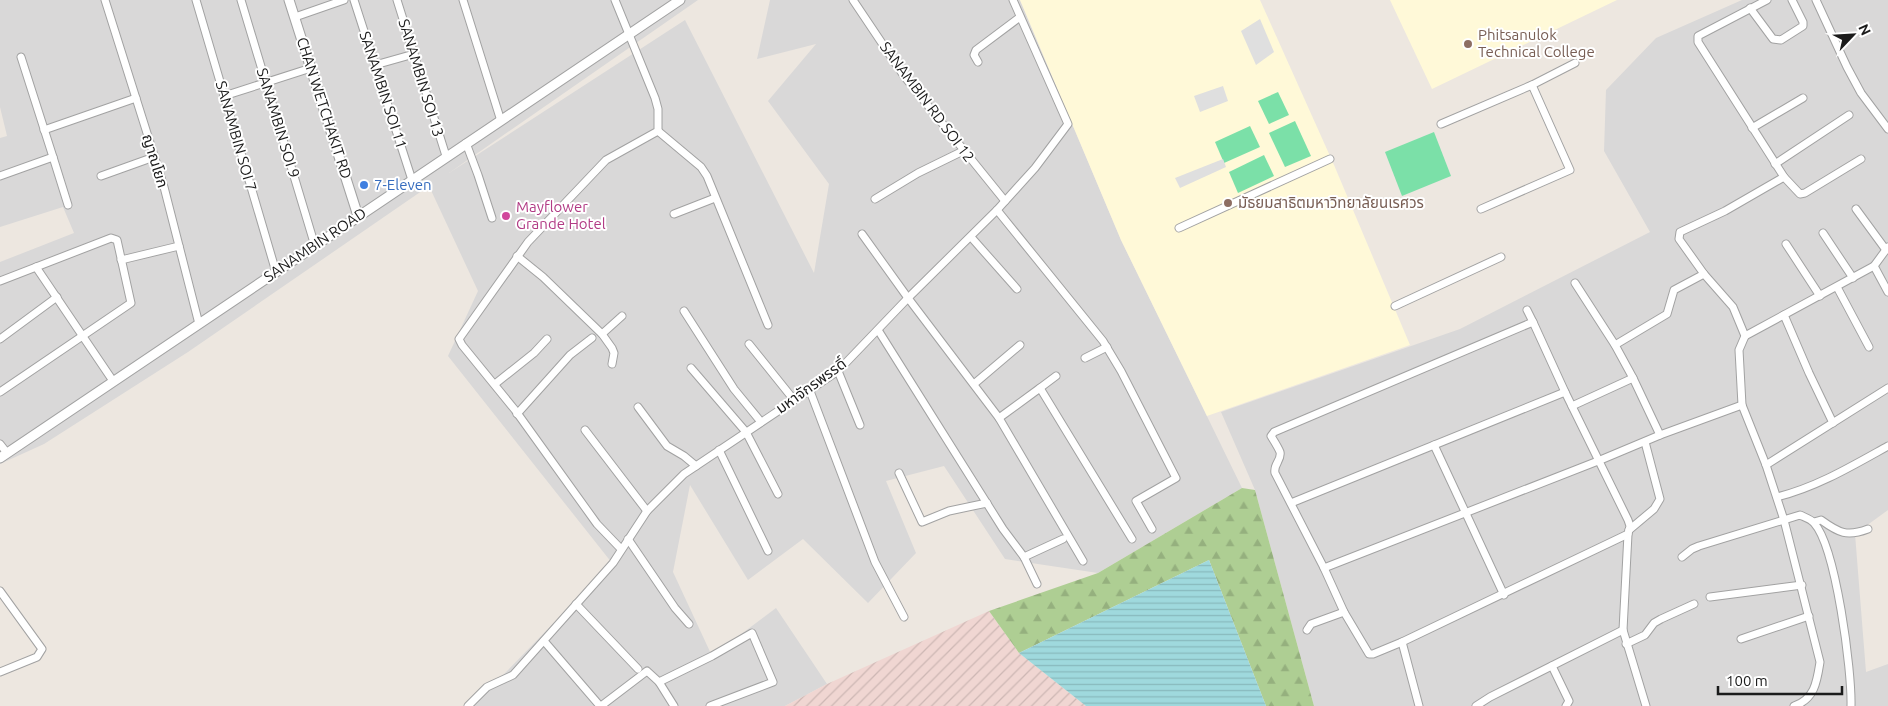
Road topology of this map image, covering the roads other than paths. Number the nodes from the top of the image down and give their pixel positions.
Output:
1 (105, 0) edge
2 (196, 0) edge
3 (241, 0) edge
4 (290, 0) edge
5 (344, 0) edge
6 (354, 0) edge
7 (397, 0) edge
8 (462, 0) edge
9 (615, 0) edge
10 (680, 0) edge
11 (853, 0) edge
12 (1013, 0) edge
13 (1767, 0) edge
14 (1792, 0) edge
15 (1816, 0) edge
16 (1750, 8) junction
17 (295, 17) junction
18 (1020, 17) junction
19 (629, 34) junction
20 (414, 54) junction
21 (21, 57) dead end
22 (978, 62) dead end
23 (1575, 63) dead end
24 (375, 65) junction
25 (311, 68) junction
26 (265, 83) junction
27 (1532, 85) junction
28 (224, 96) junction
29 (136, 98) junction
30 (1803, 98) dead end
31 (1849, 115) dead end
32 (501, 121) junction
33 (1441, 124) dead end
34 (1752, 128) junction
35 (1888, 129) edge
36 (44, 130) junction
37 (658, 130) junction
38 (466, 143) junction
39 (963, 151) junction
40 (154, 156) junction
41 (446, 156) junction
42 (53, 157) junction
43 (1330, 159) dead end
44 (1861, 159) dead end
45 (1776, 164) junction
46 (0, 176) edge
47 (101, 176) dead end
48 (1784, 177) junction
49 (412, 180) junction
50 (715, 198) junction
51 (874, 199) dead end
52 (1005, 201) junction
53 (68, 205) dead end
54 (1481, 208) dead end
55 (1856, 209) dead end
56 (997, 210) junction
57 (674, 214) dead end
58 (358, 216) junction
59 (492, 218) dead end
60 (1180, 228) dead end
61 (1823, 233) dead end
62 (862, 234) dead end
63 (971, 237) junction
64 (1786, 244) dead end
65 (179, 246) junction
66 (315, 246) junction
67 (1887, 249) edge
68 (517, 256) junction
69 (1501, 257) dead end
70 (121, 260) junction
71 (1874, 266) junction
72 (36, 267) junction
73 (276, 272) junction
74 (1704, 274) junction
75 (1853, 278) junction
76 (0, 281) edge
77 (1575, 283) dead end
78 (1837, 287) junction
79 (1017, 290) dead end
80 (1888, 292) edge
81 (1820, 296) junction
82 (57, 297) junction
83 (908, 298) junction
84 (1395, 306) dead end
85 (1527, 310) dead end
86 (684, 311) dead end
87 (1784, 315) junction
88 (622, 316) dead end
89 (1533, 322) junction
90 (198, 324) junction
91 (768, 325) dead end
92 (878, 330) junction
93 (602, 334) junction
94 (83, 335) junction
95 (1744, 336) junction
96 (592, 338) dead end
97 (0, 339) edge
98 (547, 339) dead end
99 (748, 344) dead end
100 (1020, 345) dead end
101 (1615, 345) junction
102 (1107, 347) junction
103 (1869, 347) dead end
104 (1085, 358) dead end
105 (612, 364) dead end
106 (691, 368) dead end
107 (838, 371) junction
108 (1056, 376) dead end
109 (1633, 378) junction
110 (113, 382) junction
111 (495, 384) junction
112 (974, 384) junction
113 (1040, 388) junction
114 (1888, 388) edge
115 (810, 391) junction
116 (0, 392) edge
117 (1565, 392) junction
118 (794, 400) junction
119 (1742, 405) junction
120 (1572, 406) junction
121 (638, 407) dead end
122 (517, 414) junction
123 (999, 418) junction
124 (761, 422) junction
125 (1833, 423) junction
126 (860, 425) dead end
127 (585, 430) dead end
128 (746, 432) junction
129 (1660, 435) junction
130 (1645, 442) junction
131 (0, 444) edge
132 (1434, 445) junction
133 (1888, 446) edge
134 (719, 450) junction
135 (4, 455) edge
136 (1598, 461) junction
137 (1766, 465) junction
138 (696, 466) junction
139 (900, 472) dead end
140 (778, 494) dead end
141 (1777, 497) junction
142 (1291, 503) junction
143 (987, 504) junction
144 (647, 511) junction
145 (1466, 512) junction
146 (1784, 520) junction
147 (1814, 522) junction
148 (1152, 529) dead end
149 (1868, 529) dead end
150 (1628, 532) junction
151 (628, 539) junction
152 (1132, 539) dead end
153 (1063, 540) dead end
154 (621, 549) junction
155 (768, 551) dead end
156 (1024, 557) junction
157 (1682, 557) dead end
158 (1083, 561) dead end
159 (1324, 568) junction
160 (1036, 584) dead end
161 (1802, 585) junction
162 (0, 590) edge
163 (1504, 595) junction
164 (1710, 597) dead end
165 (576, 604) junction
166 (1694, 604) dead end
167 (1344, 612) junction
168 (1808, 616) junction
169 (904, 617) dead end
170 (689, 624) dead end
171 (1307, 630) dead end
172 (1623, 630) junction
173 (1741, 639) dead end
174 (544, 641) junction
175 (1402, 642) junction
176 (1626, 644) junction
177 (1552, 666) junction
178 (638, 669) dead end
179 (0, 672) edge
180 (659, 682) junction
181 (468, 706) edge
182 (601, 706) edge
183 (674, 706) edge
184 (710, 706) edge
185 (1419, 706) edge
186 (1476, 706) edge
187 (1566, 706) edge
188 (1646, 706) edge
189 (1794, 706) edge
190 (1851, 706) edge

1 - 29 street, ญาณโยก
2 - 28 street, SANAMBIN SOI 7
3 - 26 street, SANAMBIN SOI 9
4 - 17 street, CHAN WETCHAKIT RD
5 - 17 street
6 - 24 street, SANAMBIN SOI 11
7 - 20 street, SANAMBIN SOI 13
8 - 32 street
9 - 19 street
10 - 19 street, SANAMBIN ROAD
11 - 39 street, SANAMBIN RD SOI 12
12 - 18 street, มหาจักรพรรดิ์
13 - 16 street
14 - 16 street
15 - 35 street
16 - 34 street
17 - 25 street, CHAN WETCHAKIT RD
18 - 22 street
18 - 52 street, มหาจักรพรรดิ์
19 - 32 street, SANAMBIN ROAD
19 - 37 street
20 - 24 street
20 - 41 street, SANAMBIN SOI 13
21 - 36 street
23 - 27 street
24 - 49 street, SANAMBIN SOI 11
25 - 26 street
25 - 58 street, CHAN WETCHAKIT RD
26 - 28 street
26 - 66 street, SANAMBIN SOI 9
27 - 33 street
27 - 54 street
28 - 73 street, SANAMBIN SOI 7
29 - 36 street
29 - 40 street, ญาณโยก
30 - 34 street
31 - 45 street
32 - 38 street, SANAMBIN ROAD
34 - 45 street
36 - 42 street
37 - 50 street
37 - 68 street
38 - 41 street, SANAMBIN ROAD
38 - 59 street
39 - 51 street
39 - 52 street, SANAMBIN RD SOI 12
40 - 47 street
40 - 65 street, ญาณโยก
41 - 49 street, SANAMBIN ROAD
42 - 46 street
42 - 53 street
43 - 60 street
44 - 48 street
45 - 48 street
48 - 74 street
49 - 58 street, SANAMBIN ROAD
50 - 57 street
50 - 91 street
52 - 56 street, มหาจักรพรรดิ์
55 - 67 street
56 - 63 street, มหาจักรพรรดิ์
56 - 102 street
58 - 66 street, SANAMBIN ROAD
61 - 75 street
62 - 83 street
63 - 79 street
63 - 83 street, มหาจักรพรรดิ์
64 - 81 street
65 - 70 street
65 - 90 street, ญาณโยก
66 - 73 street, SANAMBIN ROAD
67 - 71 street
68 - 93 street
68 - 111 street
69 - 84 street
70 - 72 street
70 - 94 street
71 - 75 street
71 - 80 street
72 - 76 street
72 - 82 street
73 - 90 street, SANAMBIN ROAD
74 - 95 street
74 - 101 street
75 - 78 street
77 - 101 street
78 - 81 street
78 - 103 street
81 - 87 street
82 - 94 street
82 - 97 street
83 - 92 street, มหาจักรพรรดิ์
83 - 112 street
85 - 89 street
86 - 124 street
87 - 95 street
87 - 125 street
88 - 93 street
89 - 117 street
89 - 142 street
90 - 110 street, SANAMBIN ROAD
92 - 107 street, มหาจักรพรรดิ์
92 - 143 street
93 - 105 street
94 - 110 street
94 - 116 street
95 - 119 street
96 - 122 street
98 - 111 street
99 - 118 street
100 - 112 street
101 - 109 street
102 - 104 street
102 - 148 street
106 - 128 street
107 - 115 street, มหาจักรพรรดิ์
107 - 126 street
108 - 113 street
109 - 120 street
109 - 129 street
110 - 135 street, SANAMBIN ROAD
111 - 122 street
112 - 123 street
113 - 123 street
113 - 152 street
114 - 125 street
115 - 118 street, มหาจักรพรรดิ์
115 - 169 street
117 - 120 street
117 - 132 street
118 - 124 street, มหาจักรพรรดิ์
119 - 129 street
119 - 137 street
120 - 136 street
121 - 138 street
122 - 154 street
123 - 158 street
124 - 128 street, มหาจักรพรรดิ์
125 - 137 street
127 - 144 street
128 - 134 street, มหาจักรพรรดิ์
128 - 140 street
129 - 130 street
130 - 136 street
130 - 150 street
131 - 135 street
132 - 142 street
132 - 145 street
133 - 141 street
134 - 138 street, มหาจักรพรรดิ์
134 - 155 street
136 - 145 street
136 - 150 street
137 - 141 street
138 - 144 street, มหาจักรพรรดิ์
139 - 143 street
141 - 146 street
142 - 159 street
143 - 156 street
144 - 151 street, มหาจักรพรรดิ์
145 - 159 street
145 - 163 street
146 - 147 street
146 - 157 street
146 - 161 street
147 - 149 street
147 - 190 street
150 - 163 street
150 - 172 street
151 - 154 street, มหาจักรพรรดิ์
151 - 170 street
153 - 156 street
154 - 165 street, มหาจักรพรรดิ์
156 - 160 street
159 - 167 street
161 - 164 street
161 - 168 street
162 - 179 street
163 - 175 street
165 - 174 street, มหาจักรพรรดิ์
165 - 178 street
166 - 176 street
167 - 171 street
167 - 175 street
168 - 173 street
168 - 189 street
172 - 176 street
172 - 177 street
174 - 181 street, มหาจักรพรรดิ์
174 - 182 street
175 - 185 street
176 - 188 street
177 - 186 street
177 - 187 street
180 - 182 street
180 - 183 street
180 - 184 street

